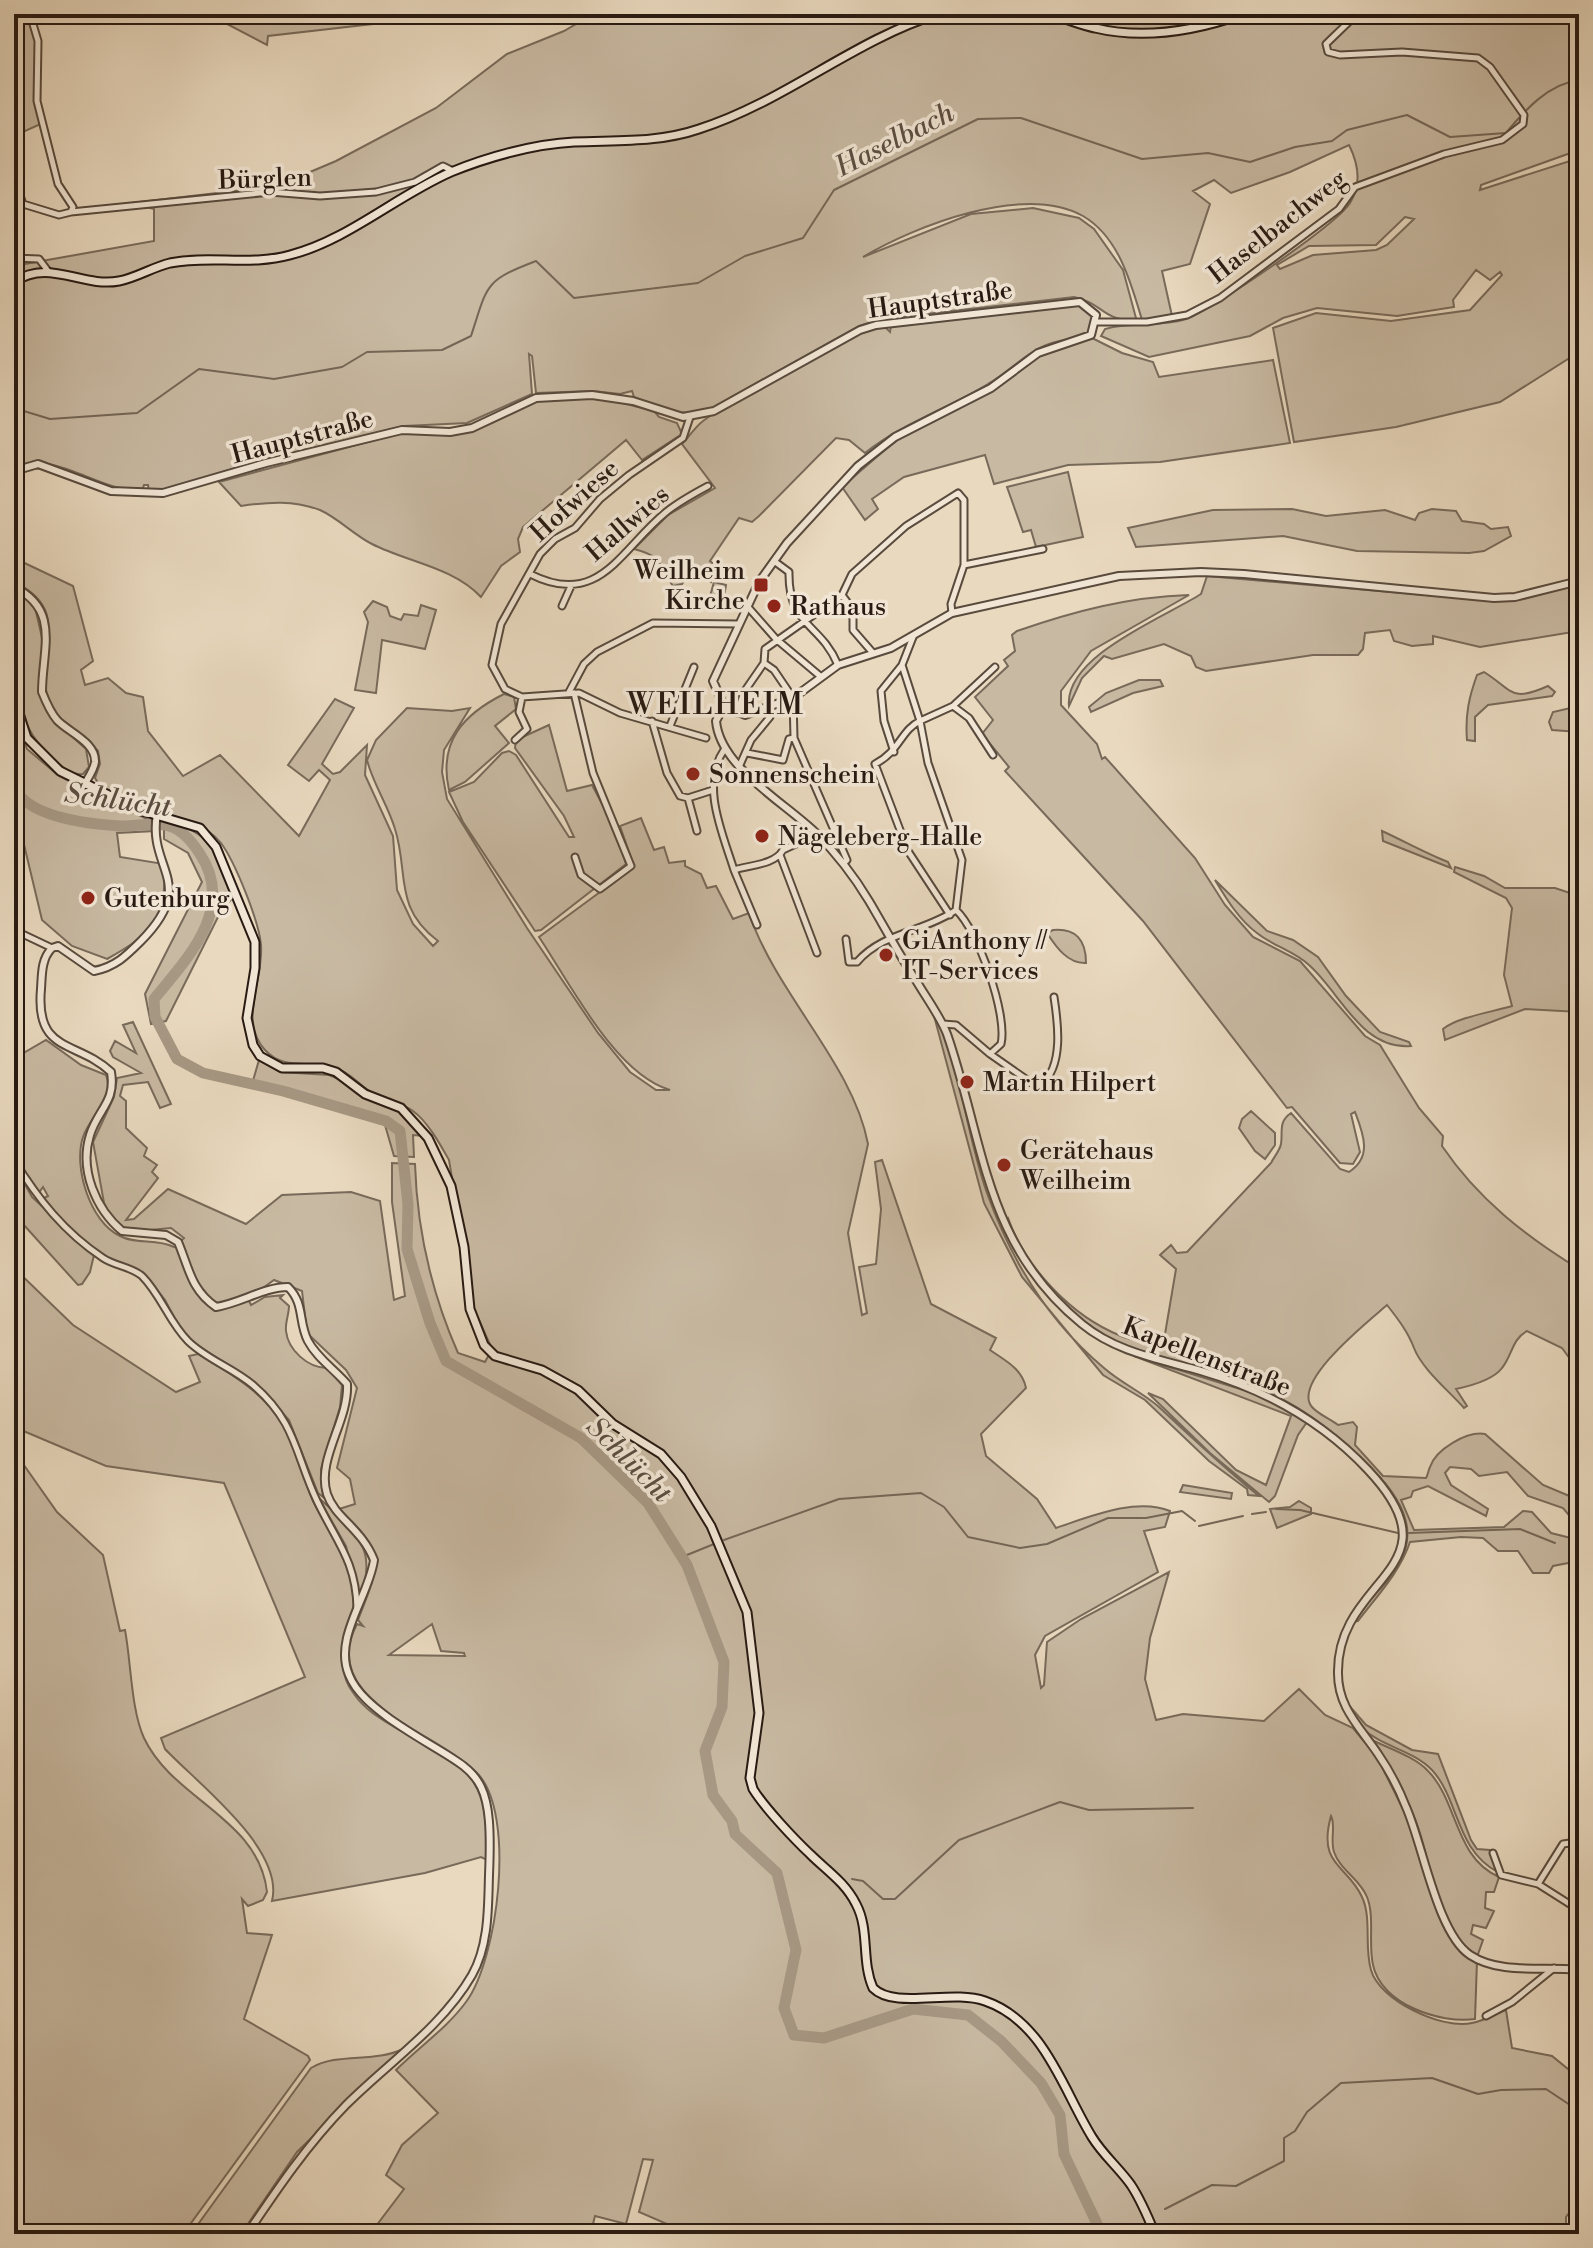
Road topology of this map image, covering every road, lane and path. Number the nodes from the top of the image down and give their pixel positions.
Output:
1 (30, 14) edge
2 (938, 14) edge
3 (1047, 14) edge
4 (1243, 14) edge
5 (1357, 14) edge
6 (453, 171) junction
7 (14, 179) edge
8 (23, 204) junction
9 (71, 212) junction
10 (14, 213) edge
11 (14, 258) edge
12 (48, 271) junction
13 (14, 282) edge
14 (1097, 322) junction
15 (690, 417) junction
16 (14, 471) edge
17 (708, 486) dead end
18 (1043, 549) dead end
19 (774, 561) junction
20 (964, 565) junction
21 (530, 574) junction
22 (1579, 581) edge
23 (571, 586) junction
24 (14, 587) edge
25 (842, 595) junction
26 (562, 606) dead end
27 (747, 606) junction
28 (952, 613) junction
29 (803, 622) junction
30 (739, 624) junction
31 (14, 628) edge
32 (913, 635) junction
33 (776, 639) junction
34 (873, 653) junction
35 (764, 663) junction
36 (838, 665) junction
37 (902, 665) junction
38 (694, 667) dead end
39 (995, 667) dead end
40 (820, 676) junction
41 (572, 692) junction
42 (14, 696) edge
43 (522, 697) junction
44 (793, 698) junction
45 (724, 706) junction
46 (953, 706) junction
47 (769, 707) junction
48 (737, 714) junction
49 (652, 720) junction
50 (920, 721) junction
51 (670, 726) junction
52 (706, 738) dead end
53 (794, 738) junction
54 (515, 740) dead end
55 (724, 750) junction
56 (894, 752) junction
57 (747, 753) junction
58 (993, 755) dead end
59 (739, 767) junction
60 (84, 785) junction
61 (713, 790) junction
62 (688, 798) junction
63 (156, 817) junction
64 (697, 831) dead end
65 (817, 834) junction
66 (780, 855) junction
67 (575, 857) dead end
68 (844, 863) junction
69 (734, 870) junction
70 (956, 910) junction
71 (950, 915) junction
72 (757, 925) dead end
73 (14, 930) edge
74 (889, 938) junction
75 (846, 939) dead end
76 (52, 948) junction
77 (817, 953) dead end
78 (1054, 997) dead end
79 (943, 1024) junction
80 (990, 1054) junction
81 (14, 1160) edge
82 (357, 1610) junction
83 (1579, 1851) edge
84 (1493, 1853) dead end
85 (1538, 1884) junction
86 (1579, 1910) edge
87 (1555, 1967) junction
88 (1579, 1970) edge
89 (1486, 2016) dead end
90 (247, 2234) edge
91 (1155, 2234) edge

1 - 9 street
2 - 6 main road
3 - 4 main road
5 - 14 street, Haselbachweg
6 - 9 street, Bürglen
6 - 12 main road
7 - 8 street
8 - 9 street, Bürglen
8 - 10 street
11 - 12 street
12 - 13 main road
14 - 15 street, Hauptstraße
14 - 19 street
15 - 16 street, Hauptstraße
15 - 21 street, Hofwiese
17 - 23 street, Hallwies
18 - 20 street
19 - 27 street
19 - 29 street
20 - 25 street
20 - 28 street
21 - 23 street, Hallwies
21 - 43 street, Hofwiese
22 - 28 street
23 - 26 street, Hallwies
24 - 60 street
25 - 29 street
25 - 34 street
27 - 30 street
27 - 33 street
28 - 32 street
29 - 33 street
29 - 36 street
30 - 41 street
30 - 45 street
31 - 42 street
32 - 34 street
32 - 37 street
33 - 35 street
33 - 40 street
34 - 36 street
35 - 44 street
35 - 48 street
36 - 40 street
37 - 50 street
37 - 56 street
38 - 51 street
39 - 46 street
40 - 44 street
41 - 43 street
41 - 49 street
41 - 67 street
42 - 60 main road
43 - 54 street
44 - 47 street
44 - 53 street
45 - 48 street
45 - 55 street
46 - 50 street
46 - 58 street
47 - 48 street
47 - 57 street
49 - 51 street
49 - 62 street
50 - 56 street
50 - 70 street
51 - 52 street
53 - 57 street
53 - 68 street
55 - 59 street, Kapellenstraße
55 - 61 street
56 - 71 street
57 - 59 street
59 - 65 street, Kapellenstraße
60 - 63 main road
61 - 62 street
61 - 69 street
62 - 64 street
63 - 76 street
63 - 91 main road
65 - 66 street
65 - 68 street, Kapellenstraße
66 - 69 street
66 - 77 street
68 - 74 street, Kapellenstraße
69 - 72 street
70 - 71 street
70 - 80 street
71 - 74 street
73 - 76 street
74 - 75 street
74 - 79 street, Kapellenstraße
76 - 82 street
78 - 80 street
79 - 80 street
79 - 87 street, Kapellenstraße
81 - 82 street
82 - 90 street
83 - 85 street
84 - 85 street
85 - 86 street
87 - 88 street, Kapellenstraße
87 - 89 street

